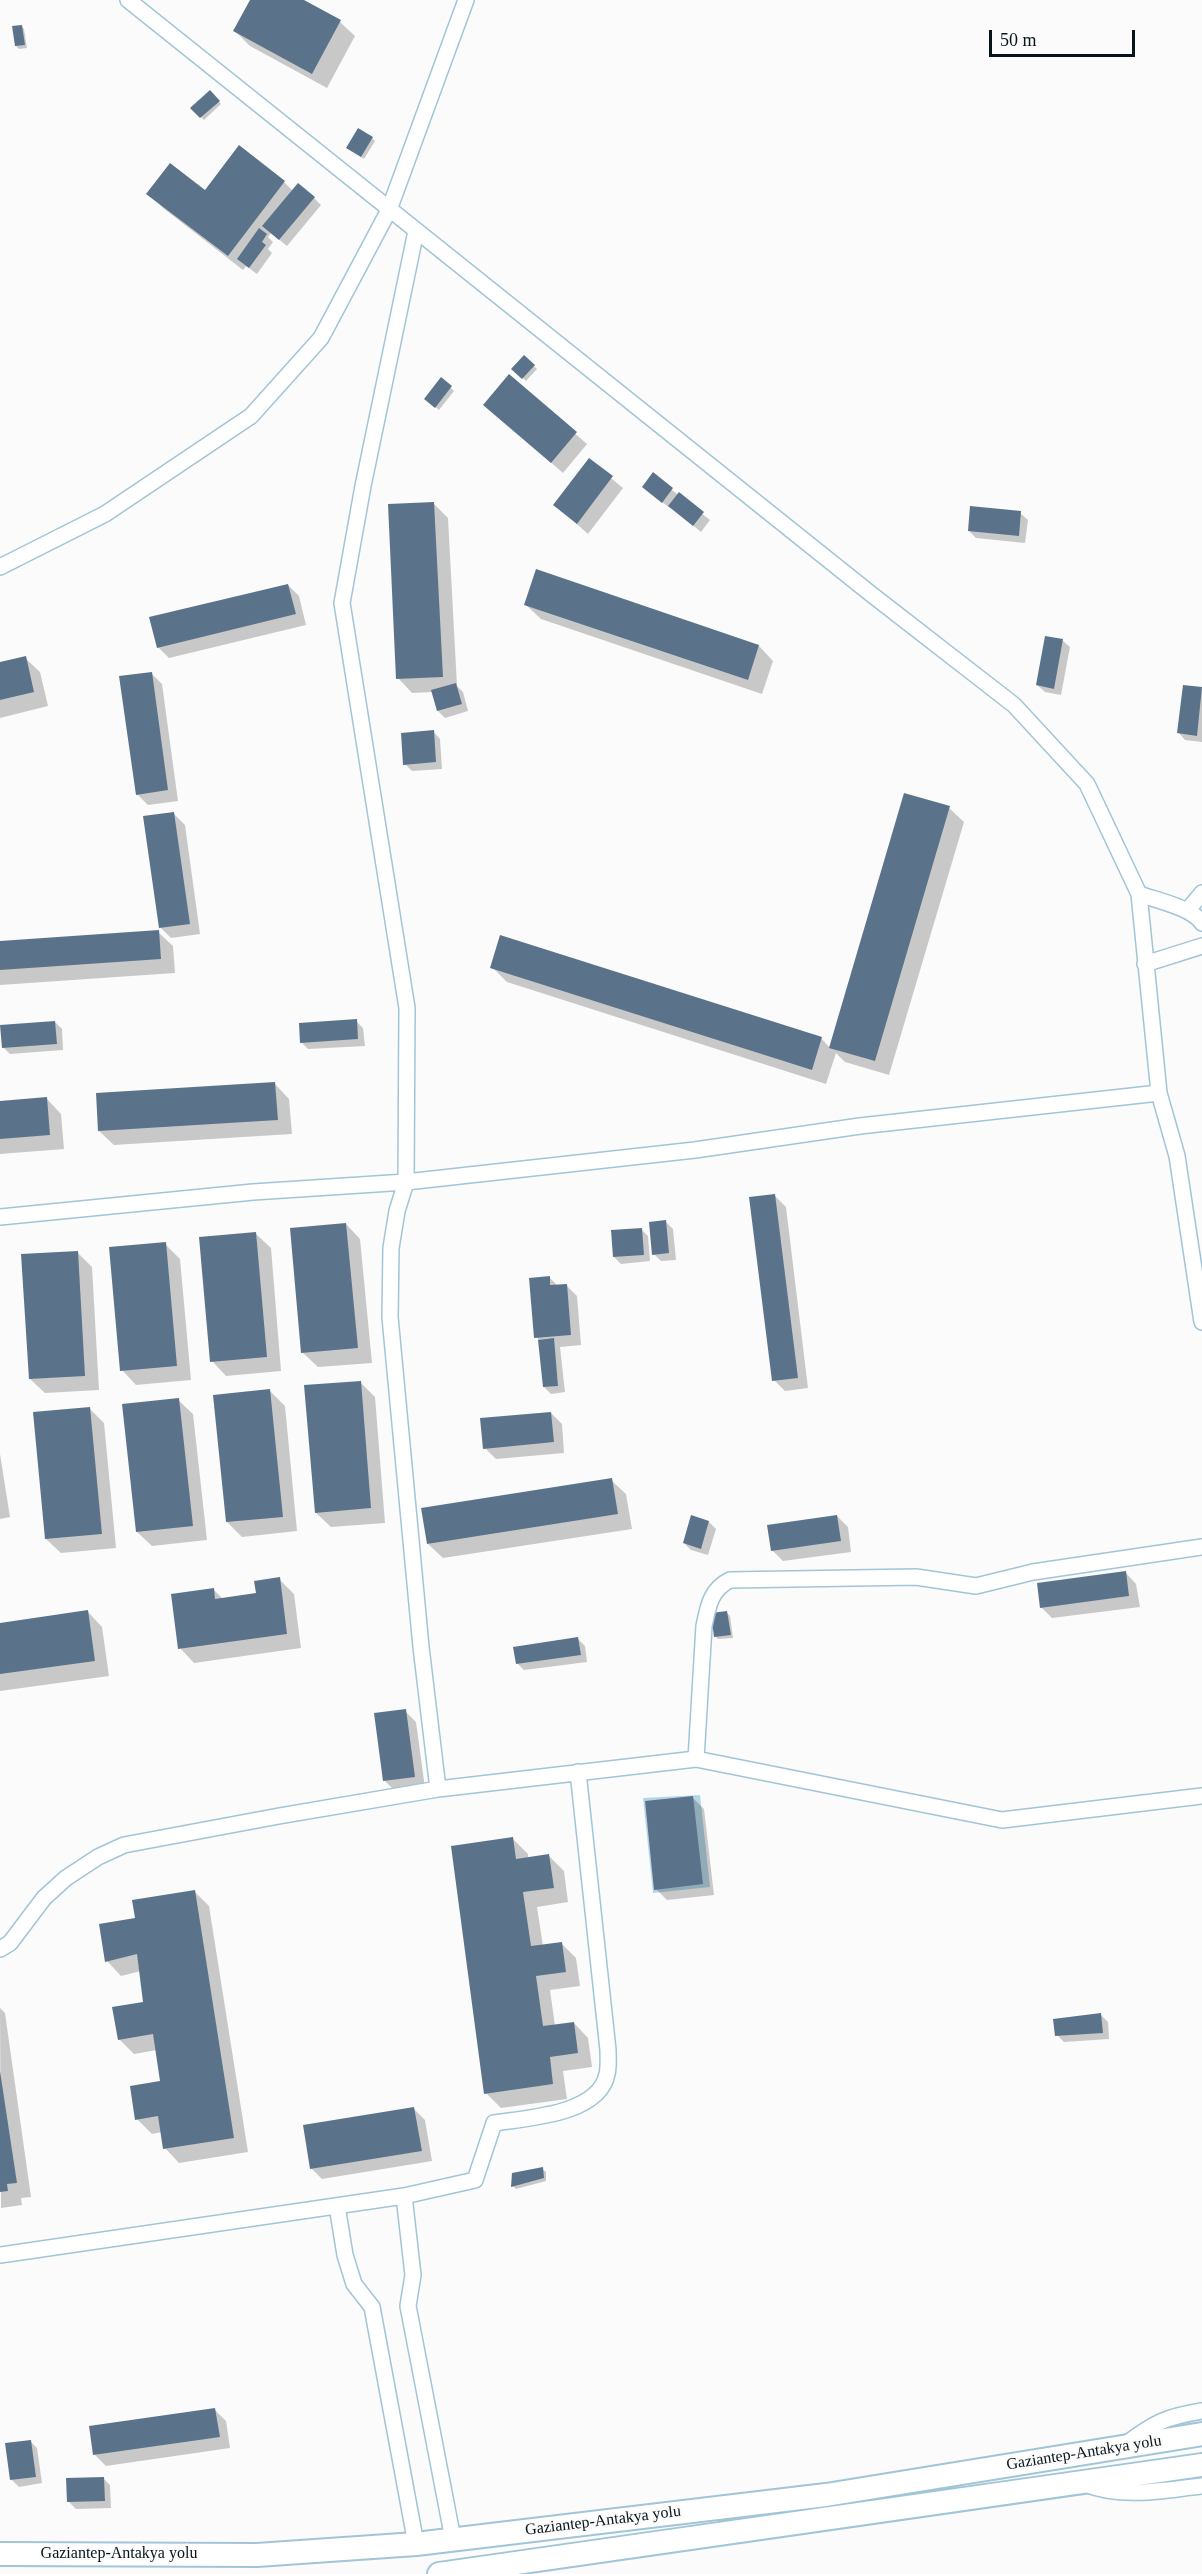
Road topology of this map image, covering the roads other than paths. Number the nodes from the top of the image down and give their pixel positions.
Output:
1 (128, 0) edge
2 (466, 0) edge
3 (389, 210) junction
4 (416, 231) junction
5 (0, 567) edge
6 (1202, 893) edge
7 (1140, 894) junction
8 (1187, 911) junction
9 (1202, 923) edge
10 (1202, 946) edge
11 (1145, 964) junction
12 (1159, 1093) junction
13 (406, 1182) junction
14 (0, 1217) edge
15 (1202, 1322) edge
16 (1202, 1547) edge
17 (696, 1759) junction
18 (578, 1772) junction
19 (438, 1789) junction
20 (1202, 1796) edge
21 (0, 1949) edge
22 (404, 2196) junction
23 (337, 2206) junction
24 (0, 2255) edge
25 (1202, 2411) edge
26 (1202, 2434) edge
27 (1124, 2446) junction
28 (1202, 2465) edge
29 (1082, 2483) junction
30 (1202, 2486) edge
31 (453, 2539) junction
32 (416, 2544) junction
33 (0, 2554) edge
34 (439, 2574) edge

1 - 3 street
2 - 3 street
3 - 4 street
3 - 5 street
4 - 7 street
4 - 13 street
6 - 8 street
7 - 8 street
7 - 11 street
8 - 9 street
10 - 11 street
11 - 12 street
12 - 13 street
12 - 15 street
13 - 14 street
13 - 19 street
16 - 17 street
17 - 18 street
17 - 20 street
18 - 19 street
18 - 22 street
19 - 21 street
22 - 23 street
22 - 31 street
23 - 24 street
23 - 32 street
25 - 27 street
26 - 27 main road, Gaziantep-Antakya yolu
27 - 31 main road, Gaziantep-Antakya yolu
28 - 29 main road, Gaziantep-Antakya yolu
29 - 30 street
29 - 34 main road, Gaziantep-Antakya yolu
31 - 32 main road, Gaziantep-Antakya yolu
32 - 33 main road, Gaziantep-Antakya yolu

